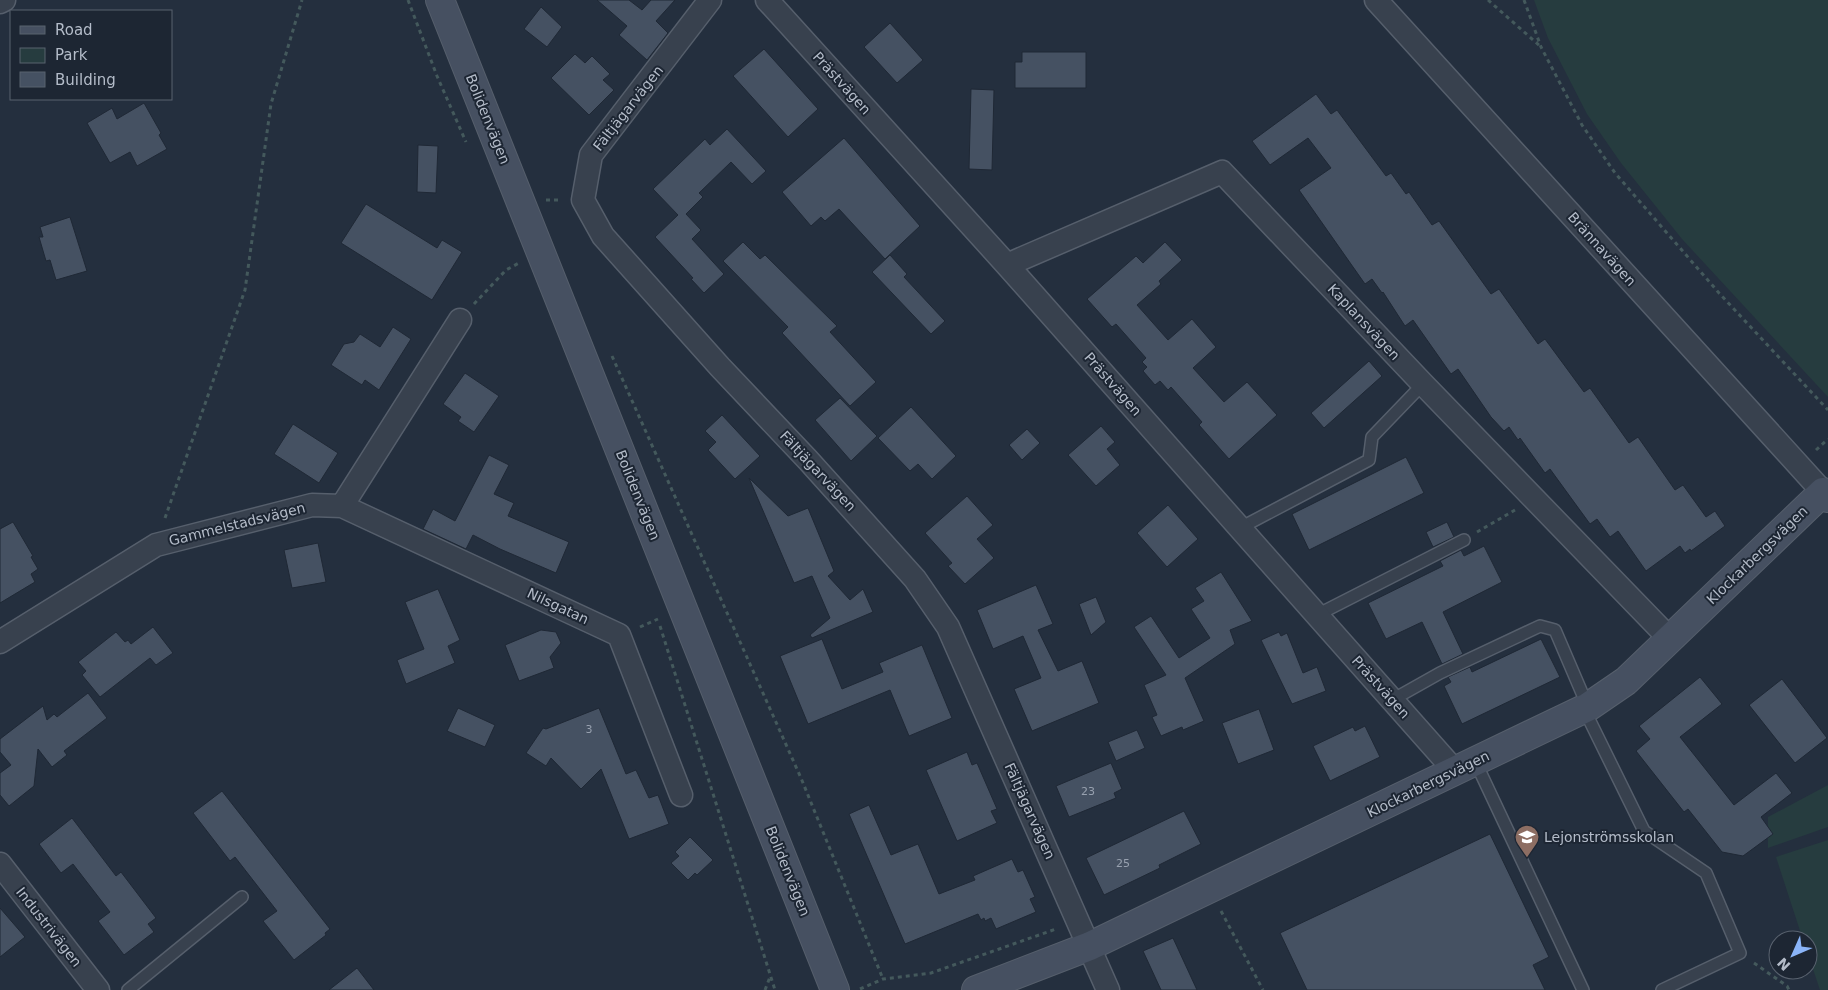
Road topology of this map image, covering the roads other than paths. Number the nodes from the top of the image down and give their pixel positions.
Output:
1 (4, 0) edge
2 (440, 0) edge
3 (710, 0) edge
4 (767, 0) edge
5 (1376, 0) edge
6 (0, 2) edge
7 (1007, 265) junction
8 (460, 320) road end
9 (1423, 384) junction
10 (1826, 495) edge
11 (342, 506) junction
12 (1240, 528) junction
13 (1464, 540) road end
14 (1317, 615) junction
15 (1670, 639) junction
16 (0, 642) edge
17 (1392, 700) junction
18 (1586, 708) junction
19 (1465, 766) junction
20 (681, 795) dead end
21 (0, 864) edge
22 (242, 897) dead end
23 (1084, 934) junction
24 (991, 988) edge
25 (98, 990) edge
26 (128, 990) edge
27 (835, 990) edge
28 (1108, 990) edge
29 (1583, 990) edge
30 (1662, 990) edge

1 - 6 street
2 - 27 main road, Bolidenvägen
3 - 23 street, Fältjägarvägen
4 - 7 street, Prästvägen
5 - 10 street, Brännavägen
7 - 9 street, Kaplansvägen
7 - 12 street, Prästvägen
8 - 11 street
9 - 12 lane
9 - 15 street, Kaplansvägen
10 - 15 main road, Klockarbergsvägen
11 - 16 street, Gammelstadsvägen
11 - 20 street, Nilsgatan
12 - 14 street, Prästvägen
13 - 14 lane
14 - 17 street, Prästvägen
15 - 18 main road, Klockarbergsvägen
17 - 18 lane
17 - 19 street, Prästvägen
18 - 19 main road, Klockarbergsvägen
18 - 30 lane
19 - 23 main road, Klockarbergsvägen
19 - 29 lane
21 - 25 street, Industrivägen
22 - 26 lane
23 - 24 main road, Klockarbergsvägen
23 - 28 street, Fältjägarvägen

